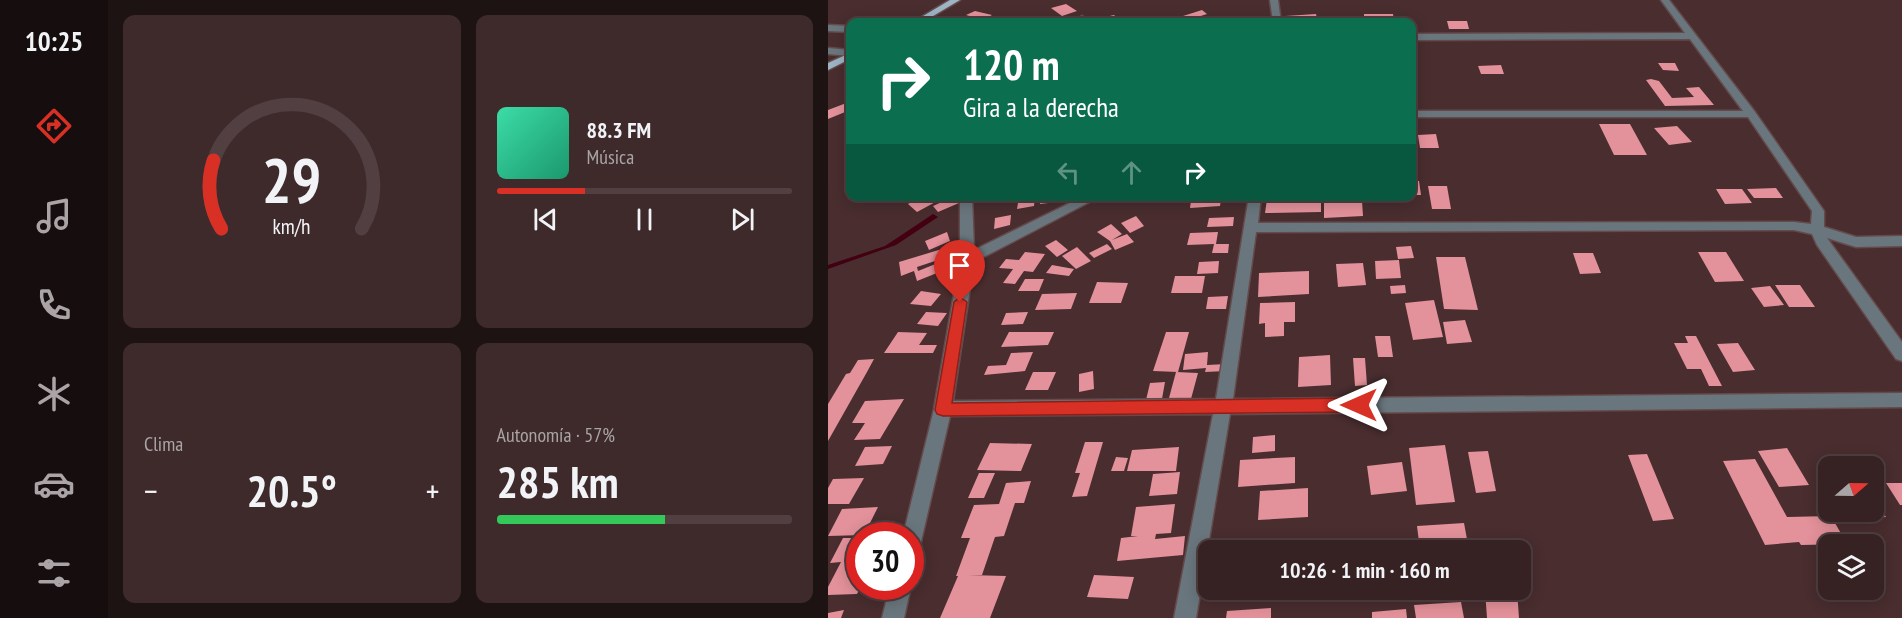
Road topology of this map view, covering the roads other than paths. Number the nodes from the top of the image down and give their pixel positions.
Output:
1 (956, 0) edge
2 (1274, 0) edge
3 (1665, 0) edge
4 (924, 18) edge
5 (1276, 18) edge
6 (828, 28) edge
7 (846, 29) edge
8 (1692, 36) junction
9 (1416, 37) edge
10 (828, 51) edge
11 (846, 53) edge
12 (846, 56) edge
13 (828, 67) edge
14 (1416, 114) edge
15 (1751, 114) junction
16 (966, 201) edge
17 (1085, 201) edge
18 (1255, 201) edge
19 (1249, 227) junction
20 (1817, 230) junction
21 (1902, 241) edge
22 (968, 259) junction
23 (1902, 354) edge
24 (1902, 400) edge
25 (1223, 406) junction
26 (943, 410) junction
27 (916, 522) edge
28 (898, 600) edge
29 (893, 618) edge
30 (1185, 618) edge

1 - 4 main road
2 - 5 street
3 - 8 street
6 - 7 street
8 - 9 street
8 - 15 street
10 - 11 street
12 - 13 main road
14 - 15 street
15 - 20 street
16 - 22 street
17 - 22 street
18 - 19 street
19 - 20 street
19 - 25 street
20 - 21 street
20 - 23 street
22 - 26 street
24 - 25 street
25 - 26 street
25 - 30 street
26 - 27 street
28 - 29 street

